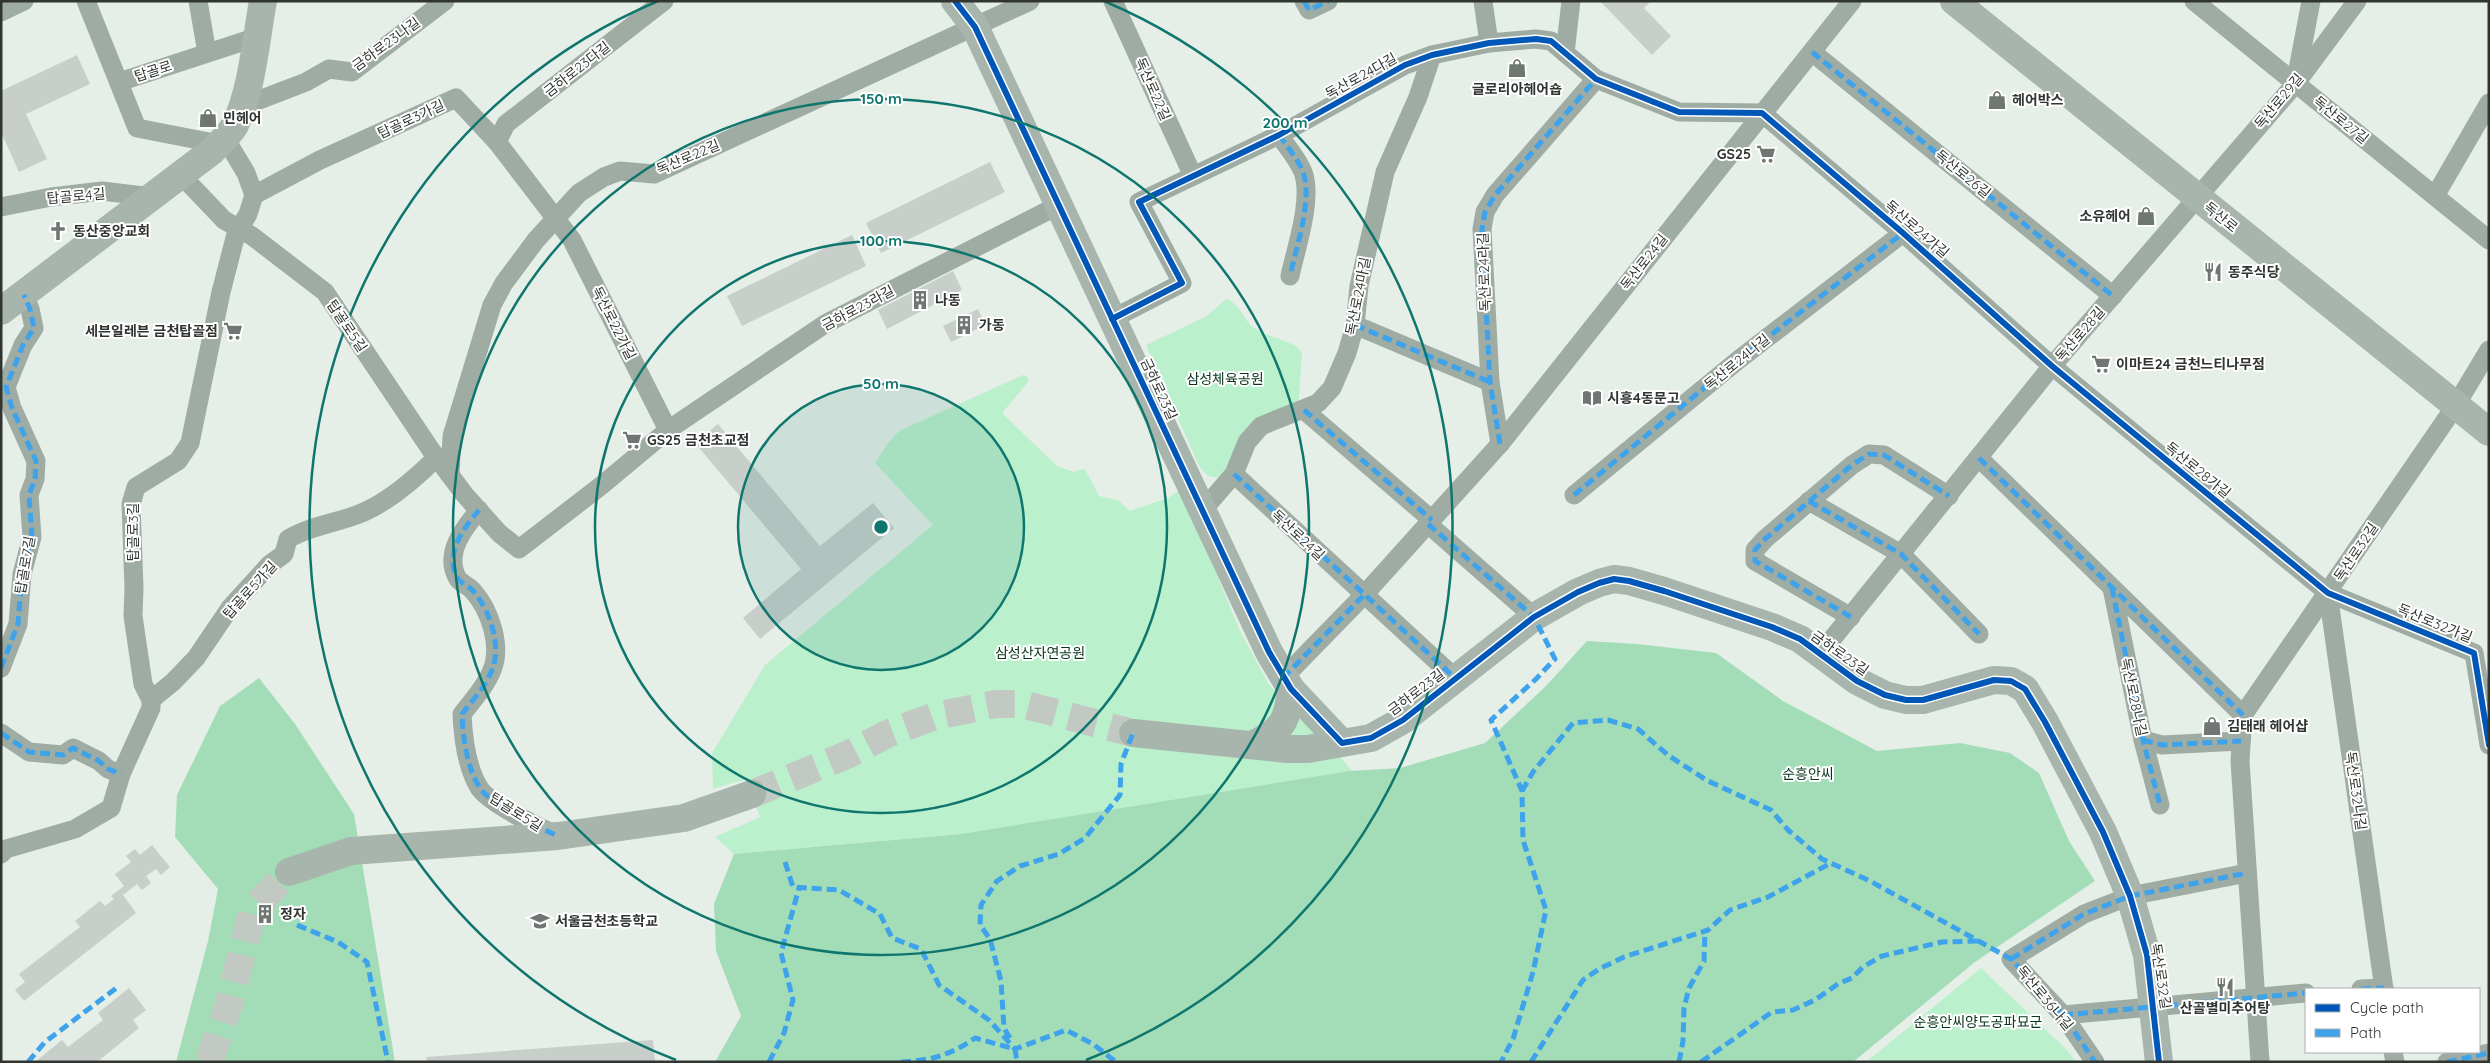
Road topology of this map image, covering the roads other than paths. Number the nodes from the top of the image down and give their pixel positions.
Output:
1 (24, 1) edge
2 (86, 1) edge
3 (198, 1) edge
4 (262, 1) edge
5 (445, 1) edge
6 (664, 1) edge
7 (955, 1) edge
8 (1030, 1) edge
9 (1113, 1) edge
10 (1328, 1) edge
11 (1483, 1) edge
12 (1571, 1) edge
13 (1852, 1) edge
14 (1954, 1) edge
15 (2194, 1) edge
16 (2310, 1) edge
17 (2357, 1) edge
18 (1307, 6) edge
19 (1, 12) edge
20 (976, 27) junction
21 (257, 37) junction
22 (1489, 43) junction
23 (1812, 52) junction
24 (207, 53) junction
25 (1565, 53) junction
26 (1432, 55) junction
27 (1596, 79) junction
28 (119, 82) junction
29 (2296, 83) junction
30 (2489, 103) edge
31 (241, 107) junction
32 (1762, 113) junction
33 (1280, 135) junction
34 (222, 141) junction
35 (497, 142) junction
36 (182, 174) junction
37 (1193, 176) junction
38 (254, 195) junction
39 (2434, 196) junction
40 (2196, 197) junction
41 (152, 198) junction
42 (1058, 205) junction
43 (1, 207) edge
44 (556, 218) junction
45 (240, 227) junction
46 (1903, 233) junction
47 (2489, 240) edge
48 (1290, 276) dead end
49 (24, 295) junction
50 (2113, 296) junction
51 (1, 310) edge
52 (1112, 319) junction
53 (1355, 324) junction
54 (2489, 350) edge
55 (2052, 366) junction
56 (1490, 382) junction
57 (2456, 405) junction
58 (1304, 410) junction
59 (668, 430) junction
60 (2489, 432) edge
61 (1500, 444) junction
62 (437, 457) junction
63 (1979, 458) junction
64 (450, 474) junction
65 (1234, 474) junction
66 (1574, 495) dead end
67 (1949, 496) junction
68 (1809, 501) junction
69 (479, 510) junction
70 (1202, 511) junction
71 (1430, 522) junction
72 (1901, 554) junction
73 (2112, 588) junction
74 (2328, 593) junction
75 (1363, 596) junction
76 (1851, 617) junction
77 (1534, 618) junction
78 (1979, 634) dead end
79 (1820, 654) junction
80 (1, 668) edge
81 (1455, 678) junction
82 (1287, 684) junction
83 (151, 700) junction
84 (2243, 715) junction
85 (1, 733) edge
86 (1133, 733) tunnel mouth
87 (2143, 740) junction
88 (2241, 741) junction
89 (1342, 742) junction
90 (1252, 745) junction
91 (2489, 745) edge
92 (121, 774) junction
93 (752, 794) tunnel mouth
94 (2160, 805) dead end
95 (558, 836) junction
96 (1, 854) edge
97 (289, 872) tunnel mouth
98 (2247, 874) junction
99 (2130, 896) junction
100 (2384, 988) edge
101 (2305, 993) edge
102 (2255, 997) junction
103 (2154, 1008) junction
104 (2063, 1015) junction
105 (2489, 1053) edge
106 (2095, 1062) edge
107 (2159, 1062) edge
108 (2260, 1062) edge
109 (2447, 1062) edge

1 - 19 street
2 - 28 street
3 - 24 street
4 - 21 street
5 - 31 street, 금하로23나길
6 - 35 street, 금하로23다길
7 - 20 street, 금하로23길
8 - 20 street, 독산로22길
9 - 37 street, 독산로22길
10 - 18 street
11 - 22 street
12 - 25 street
13 - 23 street, 독산로24길
14 - 40 street, 독산로
15 - 29 street, 독산로27길
16 - 29 street
17 - 29 street, 독산로29길
20 - 42 street, 금하로23길
20 - 44 street, 독산로22길
21 - 24 street, 탑골로
21 - 31 street
22 - 25 street, 독산로24다길
22 - 26 street, 독산로24다길
23 - 32 street, 독산로24길
23 - 50 street, 독산로26길
24 - 28 street, 탑골로
25 - 27 street, 독산로24다길
26 - 33 street, 독산로24다길
26 - 53 street, 독산로24마길
27 - 32 street, 독산로24다길
27 - 56 street, 독산로24라길
28 - 34 street, 탑골로
29 - 39 street, 독산로27길
29 - 40 street, 독산로29길
30 - 39 street
31 - 34 street
32 - 46 street, 독산로24가길
32 - 61 street, 독산로24길
33 - 37 street, 독산로24다길
33 - 48 street
34 - 36 street
34 - 38 street
35 - 38 street, 탑골로3가길
35 - 44 street, 탑골로3가길
36 - 41 street
36 - 45 street, 탑골로5길
37 - 52 street, 독산로24다길
38 - 45 street, 탑골로3길
39 - 47 street, 독산로27길
40 - 50 street, 독산로28길
40 - 57 street, 독산로
41 - 43 street, 탑골로4길
41 - 49 street
42 - 52 street, 금하로23길
42 - 59 street, 금하로23라길
44 - 59 street, 독산로22가길
44 - 64 street, 독산로22길
45 - 62 street, 탑골로5길
45 - 83 street, 탑골로3길
46 - 55 street, 독산로24가길
46 - 66 street, 독산로24나길
49 - 51 street
49 - 80 street, 탑골로7길
50 - 55 street, 독산로28길
52 - 70 street, 금하로23길
53 - 56 street
53 - 58 street, 독산로24마길
54 - 57 street, 독산로32길
55 - 63 street, 독산로28길
55 - 74 street, 독산로28가길
56 - 61 street, 독산로24라길
57 - 60 street, 독산로
57 - 74 street, 독산로32길
58 - 65 street, 독산로24마길
58 - 71 street
59 - 69 street, 탑골로5길
61 - 71 street, 독산로24길
62 - 64 street, 탑골로5길
62 - 83 street, 탑골로5가길
63 - 67 street, 독산로28길
63 - 73 street
64 - 69 street, 탑골로5길
65 - 70 street, 독산로24마길
65 - 75 street, 독산로24길
67 - 68 street
67 - 72 street, 독산로28길
68 - 72 street
68 - 76 street
69 - 95 street, 탑골로5길
70 - 82 street, 금하로23길
71 - 75 street, 독산로24길
71 - 77 street
72 - 76 street, 독산로28길
72 - 78 street
73 - 84 street
73 - 87 street, 독산로28나길
74 - 84 street, 독산로32길
74 - 91 street, 독산로32가길
74 - 100 street, 독산로32나길
75 - 81 street, 독산로24길
75 - 82 street, 독산로24길
76 - 79 street, 독산로28길
77 - 79 street, 금하로23길
77 - 81 street, 금하로23길
79 - 99 street, 금하로23길
81 - 89 street, 금하로23길
82 - 89 street, 금하로23길
82 - 90 street
83 - 92 street
84 - 88 street
85 - 92 street
86 - 90 street
87 - 88 street
87 - 94 street, 독산로28나길
88 - 98 street
89 - 90 street
92 - 96 street
93 - 95 street, 탑골로5길
95 - 97 street
98 - 99 street
98 - 102 street
99 - 103 street, 독산로32길
99 - 104 street, 독산로36나길
101 - 102 street, 독산로32길
102 - 103 street, 독산로32길
102 - 108 street
103 - 104 street, 독산로32길
103 - 107 street, 독산로32길
104 - 106 street, 독산로36나길
105 - 109 street

